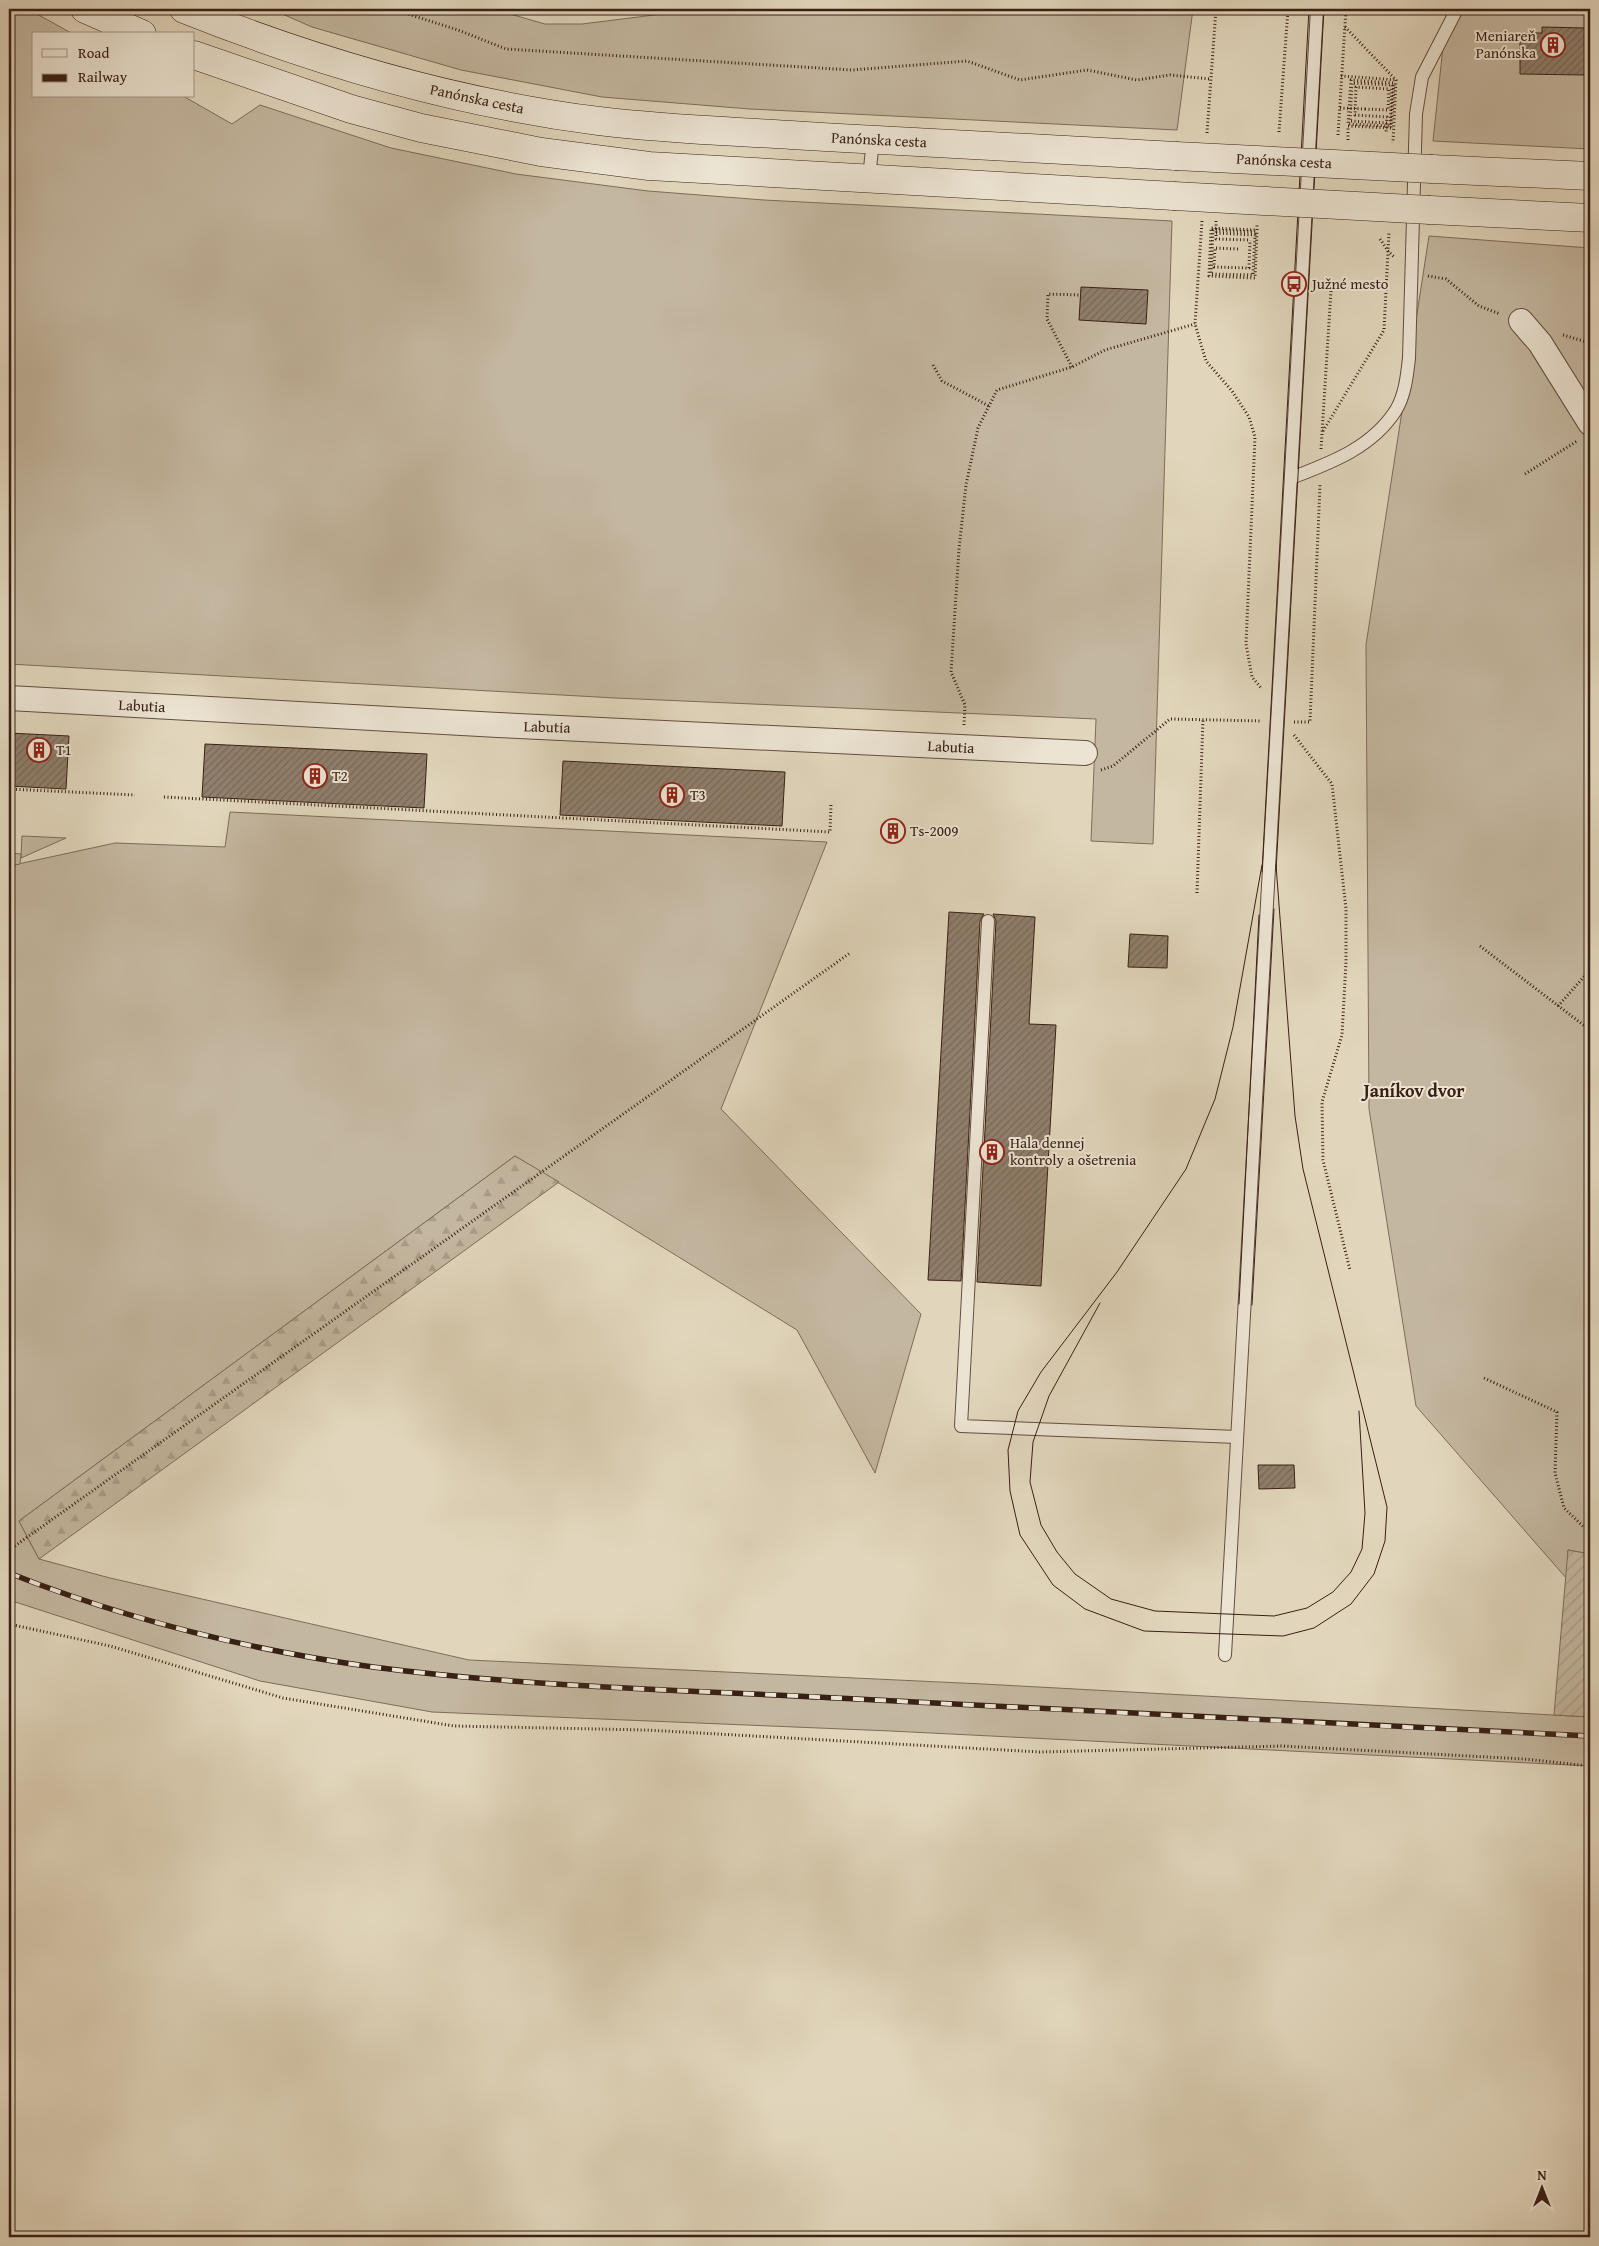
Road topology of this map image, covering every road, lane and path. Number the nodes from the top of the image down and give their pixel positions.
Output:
1 (85, 9) edge
2 (184, 9) edge
3 (392, 9) edge
4 (1288, 9) edge
5 (1317, 9) edge
6 (1346, 9) edge
7 (1457, 9) edge
8 (137, 32) edge
9 (195, 55) edge
10 (1342, 76) junction
11 (1210, 79) dead end
12 (1396, 80) dead end
13 (1340, 108) junction
14 (1387, 123) junction
15 (1279, 132) dead end
16 (1386, 132) dead end
17 (1338, 135) dead end
18 (873, 140) junction
19 (1348, 146) dead end
20 (1590, 176) edge
21 (869, 178) junction
22 (1590, 218) edge
23 (1216, 220) dead end
24 (1257, 223) dead end
25 (1216, 234) junction
26 (1238, 249) dead end
27 (1412, 273) junction
28 (1331, 290) dead end
29 (1080, 295) dead end
30 (1521, 321) joint
31 (1195, 324) dead end
32 (933, 365) dead end
33 (1072, 367) junction
34 (989, 406) junction
35 (1586, 430) edge
36 (1320, 467) junction
37 (1524, 474) dead end
38 (1291, 478) junction
39 (9, 698) edge
40 (1203, 719) junction
41 (1277, 722) junction
42 (963, 748) junction
43 (1085, 753) dead end
44 (1113, 766) dead end
45 (9, 788) edge
46 (135, 795) dead end
47 (164, 796) dead end
48 (831, 804) dead end
49 (1197, 893) dead end
50 (988, 921) dead end
51 (1480, 946) dead end
52 (850, 953) dead end
53 (1590, 970) edge
54 (1558, 1006) junction
55 (1590, 1030) edge
56 (1484, 1378) dead end
57 (1238, 1436) junction
58 (1590, 1533) edge
59 (12, 1548) dead end
60 (9, 1624) edge
61 (1225, 1655) dead end
62 (1590, 1766) edge

1 - 8 main road
2 - 18 main road, Panónska cesta
3 - 11 path
4 - 15 path
5 - 38 lane
6 - 10 path
7 - 27 lane
9 - 21 main road
10 - 12 path
10 - 13 path
13 - 14 path, bridge
13 - 17 path
14 - 16 path, bridge
14 - 19 path, bridge
18 - 20 main road, Panónska cesta, bridge
18 - 21 lane
21 - 22 main road, bridge
23 - 25 path, bridge
24 - 25 path, bridge
25 - 26 path, bridge
27 - 30 path
27 - 36 lane
28 - 36 path
29 - 33 path
30 - 35 street
31 - 33 path
32 - 34 path
33 - 34 path
34 - 42 path
35 - 37 path
36 - 38 lane
36 - 41 path
38 - 41 lane
39 - 42 street, Labutia
40 - 41 path
40 - 44 path
40 - 49 path
41 - 57 lane
42 - 43 street, Labutia
45 - 46 path
47 - 48 path
50 - 57 lane
51 - 54 path
52 - 59 path
53 - 54 path
54 - 55 path
56 - 58 path
57 - 61 lane
60 - 62 path

